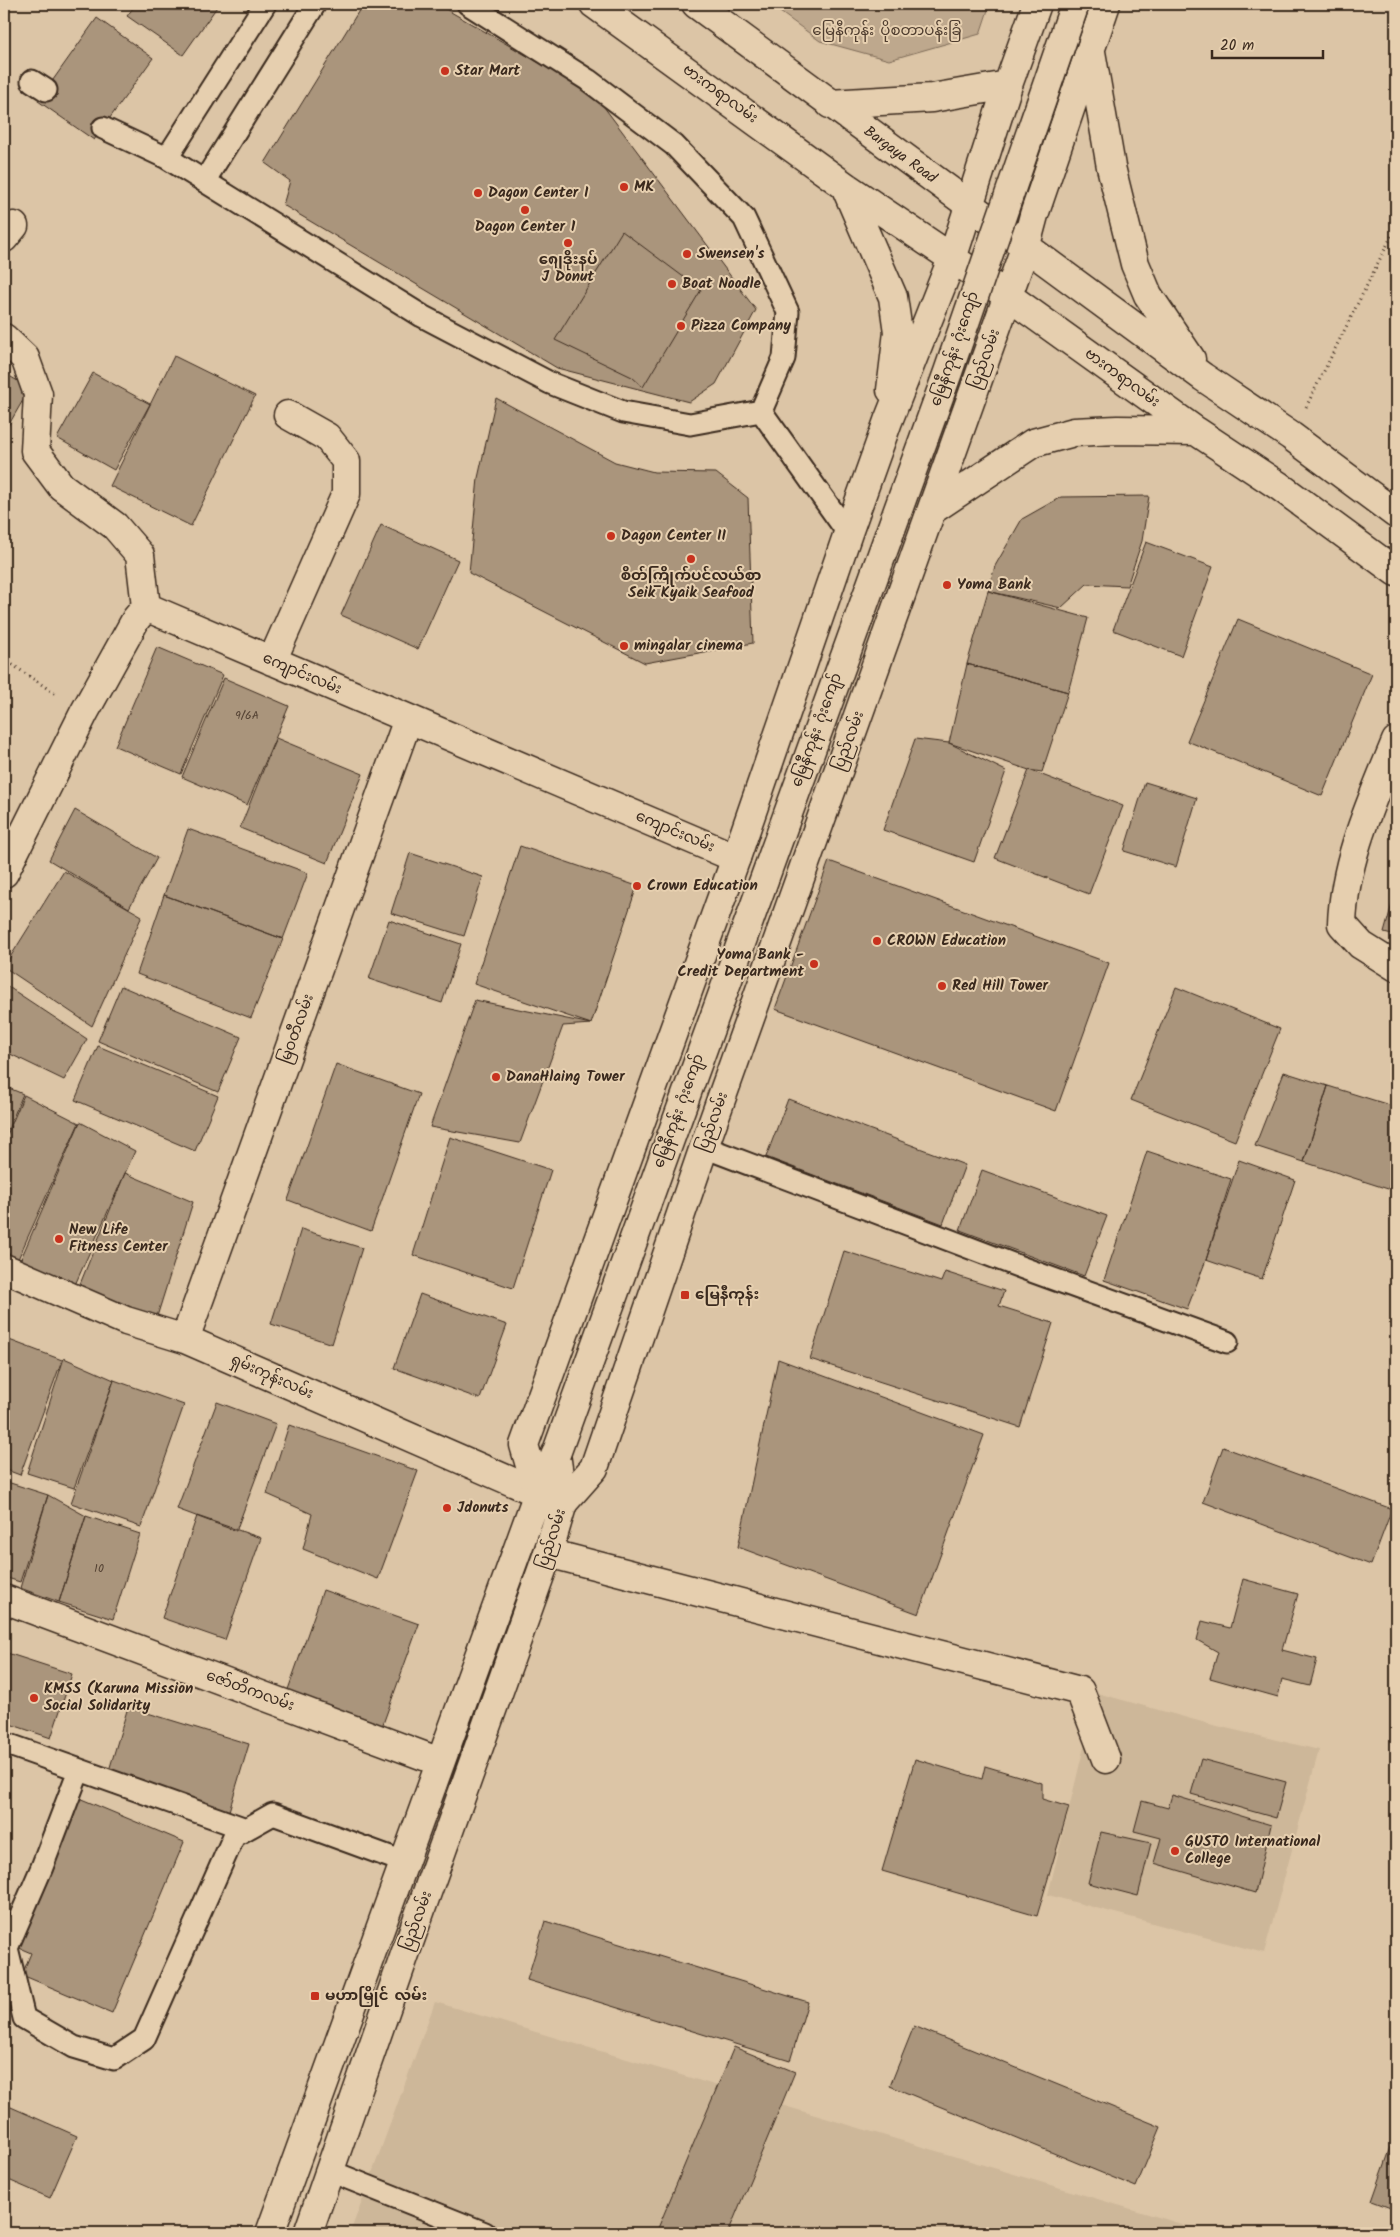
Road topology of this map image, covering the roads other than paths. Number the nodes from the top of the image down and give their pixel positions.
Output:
1 (266, 4) edge
2 (315, 4) edge
3 (468, 4) edge
4 (594, 4) edge
5 (696, 4) edge
6 (1037, 4) edge
7 (1075, 4) edge
8 (1106, 4) edge
9 (1090, 48) junction
10 (1008, 85) junction
11 (830, 104) junction
12 (103, 128) dead end
13 (167, 158) junction
14 (205, 180) junction
15 (846, 186) junction
16 (969, 205) junction
17 (1026, 245) junction
18 (952, 259) junction
19 (1008, 296) junction
20 (4, 338) edge
21 (1203, 376) junction
22 (761, 410) junction
23 (288, 415) dead end
24 (888, 421) junction
25 (1196, 431) junction
26 (932, 510) junction
27 (1396, 514) edge
28 (848, 533) junction
29 (1396, 572) edge
30 (146, 607) junction
31 (272, 661) junction
32 (408, 720) junction
33 (1396, 741) edge
34 (736, 858) junction
35 (4, 873) edge
36 (1396, 967) edge
37 (704, 1147) junction
38 (4, 1268) edge
39 (185, 1340) junction
40 (1227, 1342) dead end
41 (556, 1454) junction
42 (538, 1493) junction
43 (563, 1503) junction
44 (548, 1553) junction
45 (4, 1600) edge
46 (4, 1743) edge
47 (1106, 1759) dead end
48 (440, 1762) junction
49 (79, 1770) junction
50 (246, 1829) junction
51 (404, 1862) junction
52 (330, 2171) junction
53 (270, 2233) edge
54 (308, 2233) edge
55 (485, 2233) edge

1 - 13 lane
2 - 14 lane
3 - 22 lane
4 - 15 main road, ဗားကရာလမ်း
5 - 11 main road
6 - 10 main road, ပြည်လမ်း
7 - 41 main road, မြေနီကုန်း ဂုံးကျော်, bridge
8 - 9 main road, ပြည်လမ်း
9 - 17 main road, ပြည်လမ်း
9 - 21 main road
10 - 11 main road
10 - 16 main road, ပြည်လမ်း
11 - 16 main road, Bargaya Road
12 - 13 lane
13 - 14 lane
14 - 22 lane
15 - 18 main road, ဗားကရာလမ်း
15 - 24 main road
16 - 17 main road
16 - 18 main road, ပြည်လမ်း
17 - 19 main road, ပြည်လမ်း
17 - 21 main road
18 - 19 main road, ဗားကရာလမ်း
18 - 24 main road, ပြည်လမ်း
19 - 25 main road, ဗားကရာလမ်း
19 - 26 main road, ပြည်လမ်း
20 - 30 main road
21 - 27 main road
22 - 28 lane
23 - 31 main road
24 - 28 main road, ပြည်လမ်း
25 - 26 main road
25 - 29 main road, ဗားကရာလမ်း
26 - 37 main road, ပြည်လမ်း
28 - 34 main road, ပြည်လမ်း
30 - 31 main road, ကျောင်းလမ်း
30 - 35 main road
31 - 32 main road, ကျောင်းလမ်း
32 - 34 main road, ကျောင်းလမ်း
32 - 39 main road, မြဝတီလမ်း
33 - 36 main road
34 - 42 main road, ပြည်လမ်း
37 - 40 lane
37 - 43 main road, ပြည်လမ်း
38 - 39 main road, ရှမ်းကုန်းလမ်း
39 - 42 main road, ရှမ်းကုန်းလမ်း
41 - 42 main road, မြေနီကုန်း ဂုံးကျော်
41 - 43 main road
42 - 48 main road, ပြည်လမ်း
43 - 44 main road, ပြည်လမ်း
44 - 47 main road
44 - 52 main road, ပြည်လမ်း
45 - 48 main road, ဇော်တိကလမ်း
46 - 49 lane
48 - 51 main road, ပြည်လမ်း
49 - 50 lane
49 - 50 lane
50 - 51 lane
51 - 53 main road, ပြည်လမ်း
52 - 54 main road, ပြည်လမ်း
52 - 55 lane

